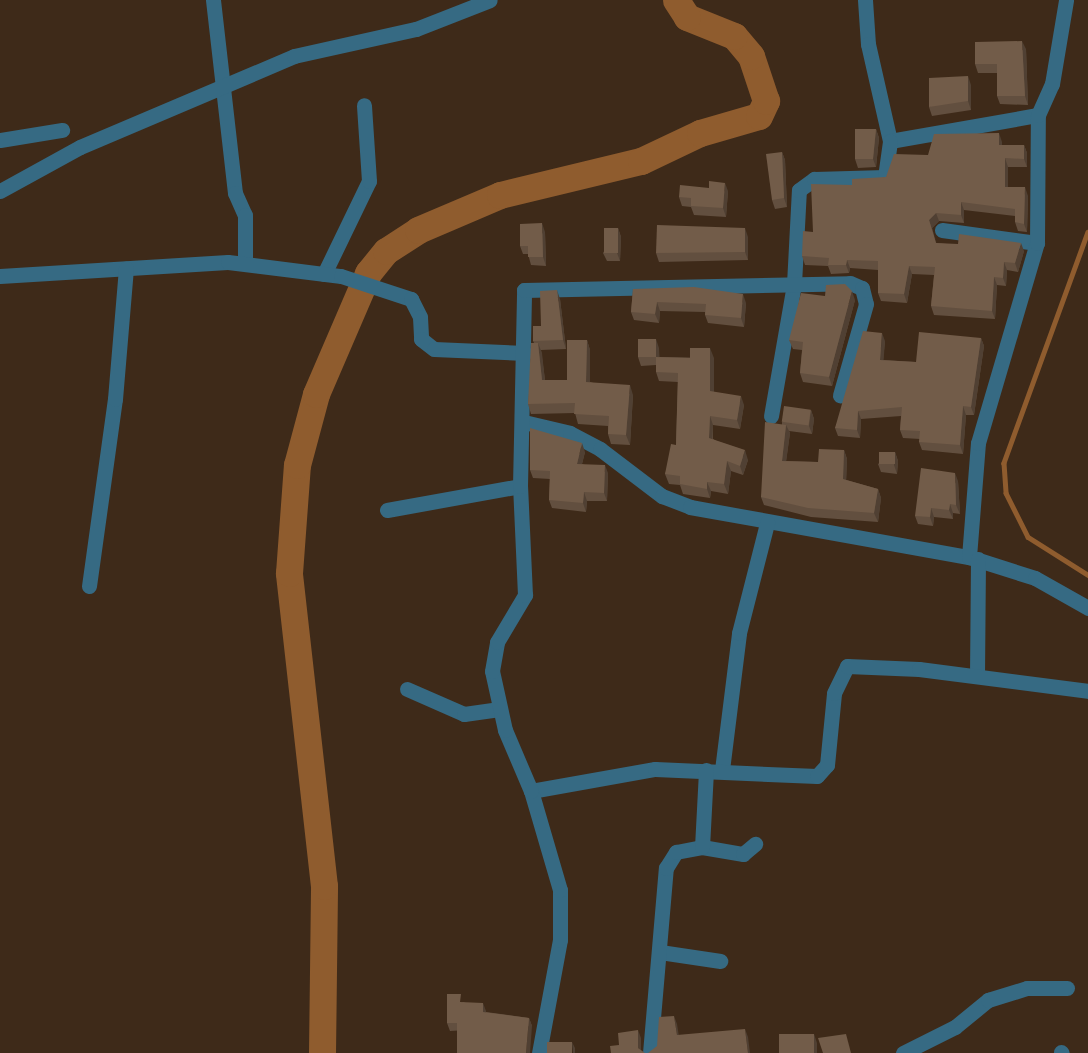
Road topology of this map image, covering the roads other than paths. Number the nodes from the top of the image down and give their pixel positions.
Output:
1 (213, 0) edge
2 (490, 0) edge
3 (866, 0) edge
4 (1066, 0) edge
5 (224, 86) junction
6 (364, 105) dead end
7 (1038, 115) junction
8 (62, 130) dead end
9 (0, 140) edge
10 (890, 141) junction
11 (0, 191) edge
12 (942, 230) dead end
13 (1037, 243) junction
14 (244, 263) junction
15 (126, 268) junction
16 (324, 274) junction
17 (0, 276) edge
18 (794, 284) junction
19 (525, 353) junction
20 (840, 395) dead end
21 (771, 416) dead end
22 (524, 422) junction
23 (520, 486) junction
24 (387, 510) dead end
25 (767, 523) junction
26 (974, 558) junction
27 (89, 586) dead end
28 (1088, 608) edge
29 (977, 675) junction
30 (407, 689) dead end
31 (1088, 691) edge
32 (498, 709) junction
33 (706, 770) junction
34 (722, 770) junction
35 (531, 791) junction
36 (755, 844) dead end
37 (702, 847) junction
38 (660, 952) junction
39 (720, 961) dead end
40 (1067, 988) dead end
41 (539, 1053) edge
42 (650, 1053) edge
43 (903, 1053) edge

1 - 5 street
2 - 5 street
3 - 10 street
4 - 7 street
5 - 11 street
5 - 14 street
6 - 16 street
7 - 10 street
7 - 13 street
8 - 9 street
10 - 18 street
12 - 13 street
13 - 26 street
14 - 15 street
14 - 16 street
15 - 17 street
15 - 27 street
16 - 19 street
18 - 19 street
18 - 20 street
18 - 21 street
19 - 22 street
22 - 23 street
22 - 25 street
23 - 24 street
23 - 32 street
25 - 26 street
25 - 34 street
26 - 28 street
26 - 29 street
29 - 31 street
29 - 34 street
30 - 32 street
32 - 35 street
33 - 34 street
33 - 35 street
33 - 37 street
35 - 41 street
36 - 37 street
37 - 38 street
38 - 39 street
38 - 42 street
40 - 43 street

